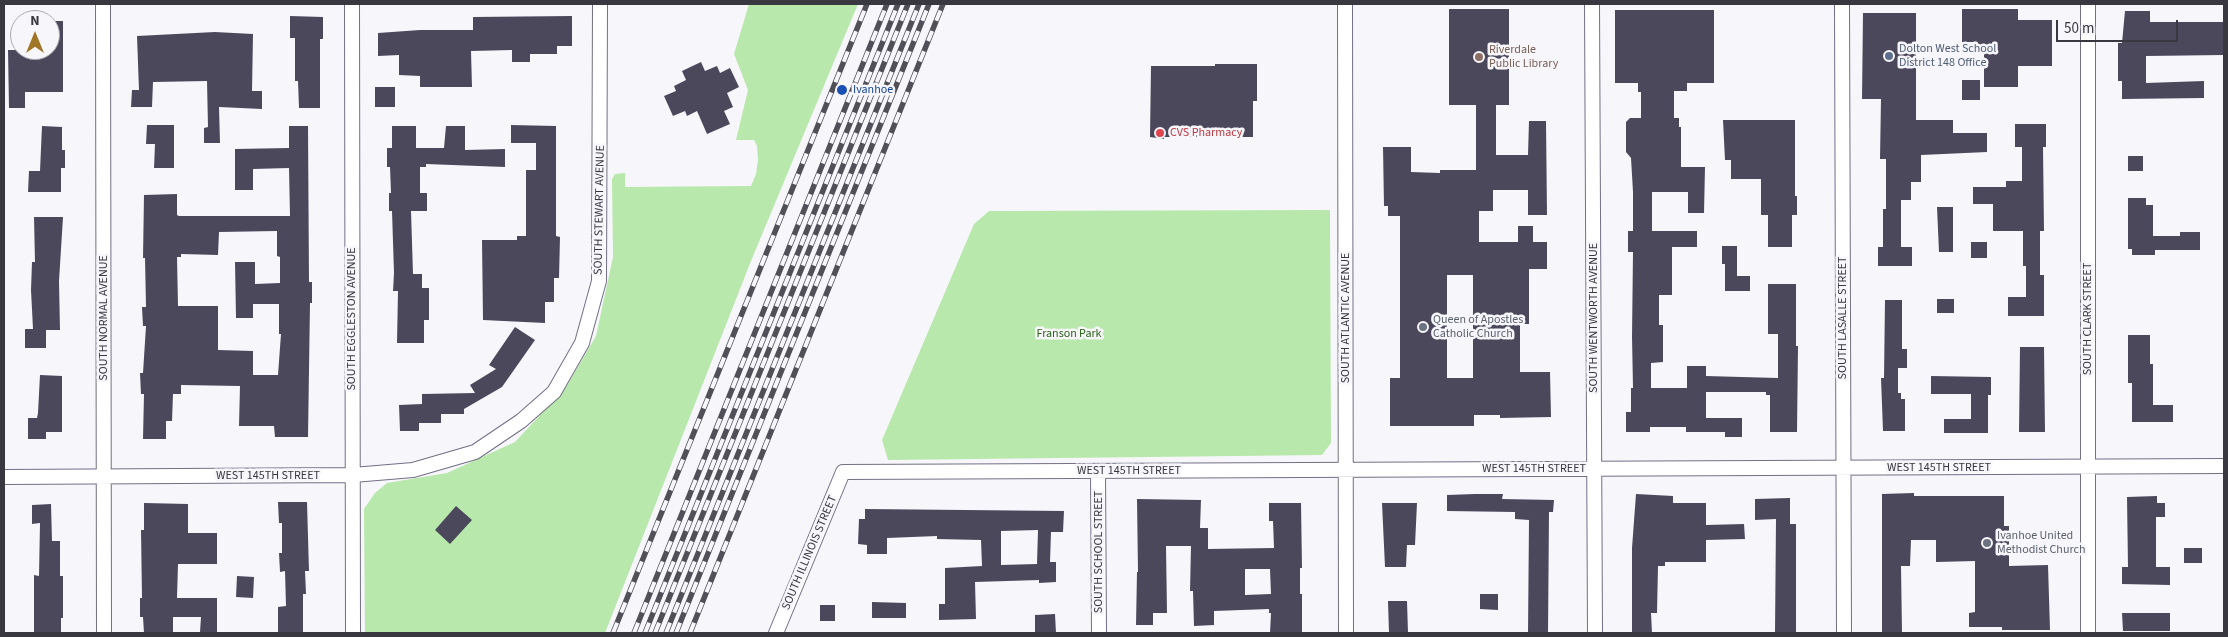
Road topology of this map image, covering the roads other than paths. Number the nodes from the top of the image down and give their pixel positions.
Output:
1 (103, 4) edge
2 (352, 4) edge
3 (600, 4) edge
4 (1346, 4) edge
5 (1592, 4) edge
6 (1842, 4) edge
7 (2088, 4) edge
8 (521, 421) joint
9 (2224, 466) edge
10 (2088, 467) junction
11 (1844, 468) junction
12 (1594, 469) junction
13 (1346, 470) junction
14 (1098, 471) junction
15 (843, 472) joint
16 (353, 475) junction
17 (4, 477) edge
18 (104, 477) junction
19 (104, 633) edge
20 (353, 633) edge
21 (776, 633) edge
22 (1099, 633) edge
23 (1346, 633) edge
24 (1595, 633) edge
25 (1844, 633) edge
26 (2088, 633) edge

1 - 18 street, SOUTH NORMAL AVENUE
2 - 16 street, SOUTH EGGLESTON AVENUE
3 - 8 street, SOUTH STEWART AVENUE
4 - 13 street, SOUTH ATLANTIC AVENUE
5 - 12 street, SOUTH WENTWORTH AVENUE
6 - 11 street, SOUTH LASALLE STREET
7 - 10 street, SOUTH CLARK STREET
8 - 16 street, WEST 145TH STREET
9 - 10 street, WEST 145TH STREET
10 - 11 street, WEST 145TH STREET
10 - 26 street, SOUTH CLARK STREET
11 - 12 street, WEST 145TH STREET
11 - 25 street, SOUTH LASALLE STREET
12 - 13 street, WEST 145TH STREET
12 - 24 street, SOUTH WENTWORTH AVENUE
13 - 14 street, WEST 145TH STREET
13 - 23 street, SOUTH ATLANTIC AVENUE
14 - 15 street, WEST 145TH STREET
14 - 22 street, SOUTH SCHOOL STREET
15 - 21 street, SOUTH ILLINOIS STREET
16 - 18 street, WEST 145TH STREET
16 - 20 street, SOUTH EGGLESTON AVENUE
17 - 18 street, WEST 145TH STREET
18 - 19 street, SOUTH NORMAL AVENUE

